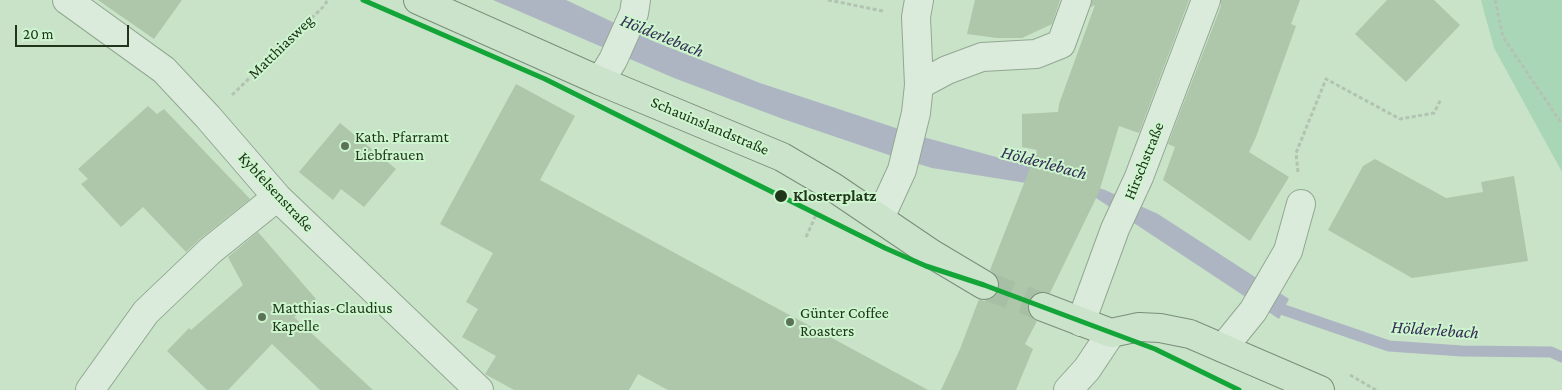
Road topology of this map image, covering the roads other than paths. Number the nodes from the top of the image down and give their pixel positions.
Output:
1 (67, 0) edge
2 (418, 0) edge
3 (1077, 0) edge
4 (1206, 0) edge
5 (635, 7) edge
6 (917, 8) edge
7 (606, 70) junction
8 (918, 85) junction
9 (277, 197) junction
10 (1301, 204) dead end
11 (880, 218) junction
12 (984, 285) tunnel mouth
13 (1043, 307) tunnel mouth
14 (1081, 322) junction
15 (1111, 333) junction
16 (1223, 348) junction
17 (90, 390) edge
18 (479, 390) edge
19 (1068, 390) edge
20 (1320, 390) edge

1 - 9 street, Kybfelsenstraße
2 - 7 main road, Schauinslandstraße
3 - 8 street
4 - 14 street, Hirschstraße
5 - 7 street
6 - 8 street
7 - 11 main road, Schauinslandstraße
8 - 11 street
9 - 17 street
9 - 18 street, Kybfelsenstraße
10 - 16 street
11 - 12 main road, Schauinslandstraße
13 - 14 main road
14 - 15 main road
15 - 16 main road
15 - 19 street
16 - 20 main road

